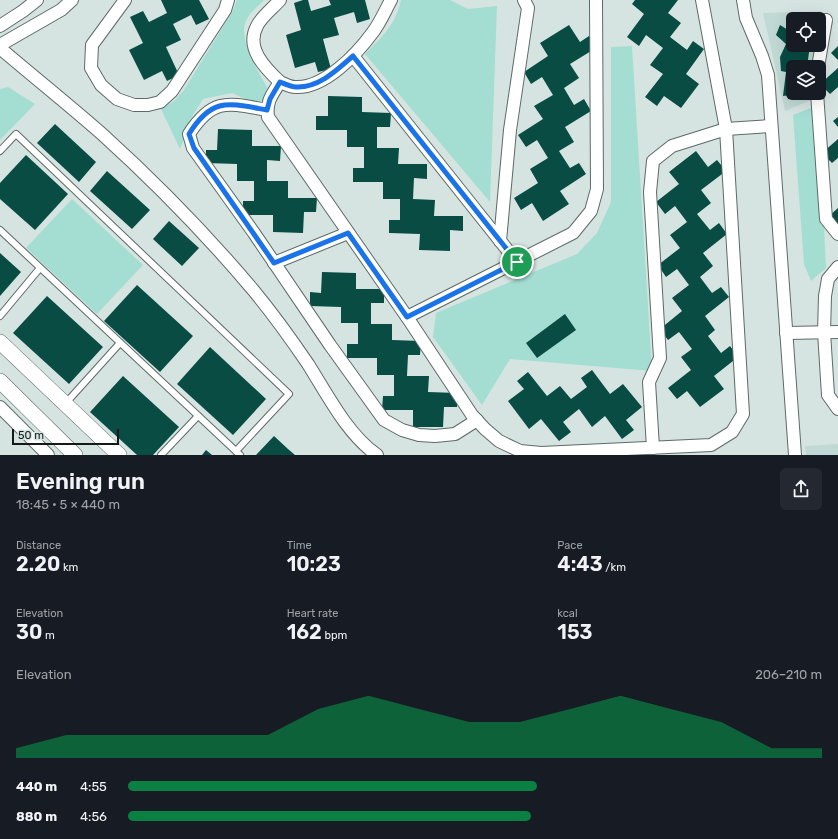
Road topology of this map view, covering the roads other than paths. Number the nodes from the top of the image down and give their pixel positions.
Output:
1 (72, 0) edge
2 (125, 0) edge
3 (228, 0) edge
4 (280, 0) edge
5 (391, 0) edge
6 (524, 0) edge
7 (596, 0) edge
8 (702, 0) edge
9 (743, 0) edge
10 (35, 1) edge
11 (46, 18) junction
12 (0, 26) edge
13 (0, 45) edge
14 (0, 48) edge
15 (353, 56) junction
16 (280, 82) junction
17 (818, 100) edge
18 (267, 110) junction
19 (771, 126) junction
20 (726, 129) junction
21 (0, 151) edge
22 (0, 230) edge
23 (348, 233) junction
24 (838, 234) edge
25 (500, 241) junction
26 (517, 262) junction
27 (274, 263) junction
28 (838, 267) edge
29 (40, 268) junction
30 (0, 316) edge
31 (407, 317) junction
32 (824, 332) junction
33 (838, 332) edge
34 (786, 333) junction
35 (0, 342) edge
36 (120, 343) junction
37 (0, 381) edge
38 (65, 404) junction
39 (0, 408) edge
40 (838, 409) edge
41 (198, 416) junction
42 (477, 420) junction
43 (653, 448) junction
44 (238, 453) edge
45 (604, 453) edge
46 (48, 455) edge
47 (75, 455) edge
48 (119, 455) edge
49 (161, 455) edge
50 (377, 455) edge
51 (795, 455) edge

1 - 11 street
2 - 3 street
4 - 16 street
5 - 15 street
6 - 25 street
7 - 26 street
8 - 20 street
9 - 19 street
10 - 11 street
10 - 12 street
11 - 13 street
14 - 50 street
15 - 16 street
15 - 25 street
16 - 18 street
17 - 24 street
18 - 23 street
18 - 27 street
19 - 20 street
19 - 34 street
20 - 43 street
20 - 43 street
21 - 44 lane
22 - 29 lane
23 - 27 street
23 - 31 street
25 - 26 street
26 - 31 street
27 - 42 street
28 - 32 street
29 - 30 lane
29 - 36 lane
31 - 42 street
32 - 33 street
32 - 34 street
32 - 40 street
34 - 51 street
35 - 38 street
36 - 38 lane
36 - 41 lane
37 - 47 street
38 - 48 street
39 - 46 street
41 - 44 lane
41 - 49 lane
42 - 45 street
43 - 45 street

